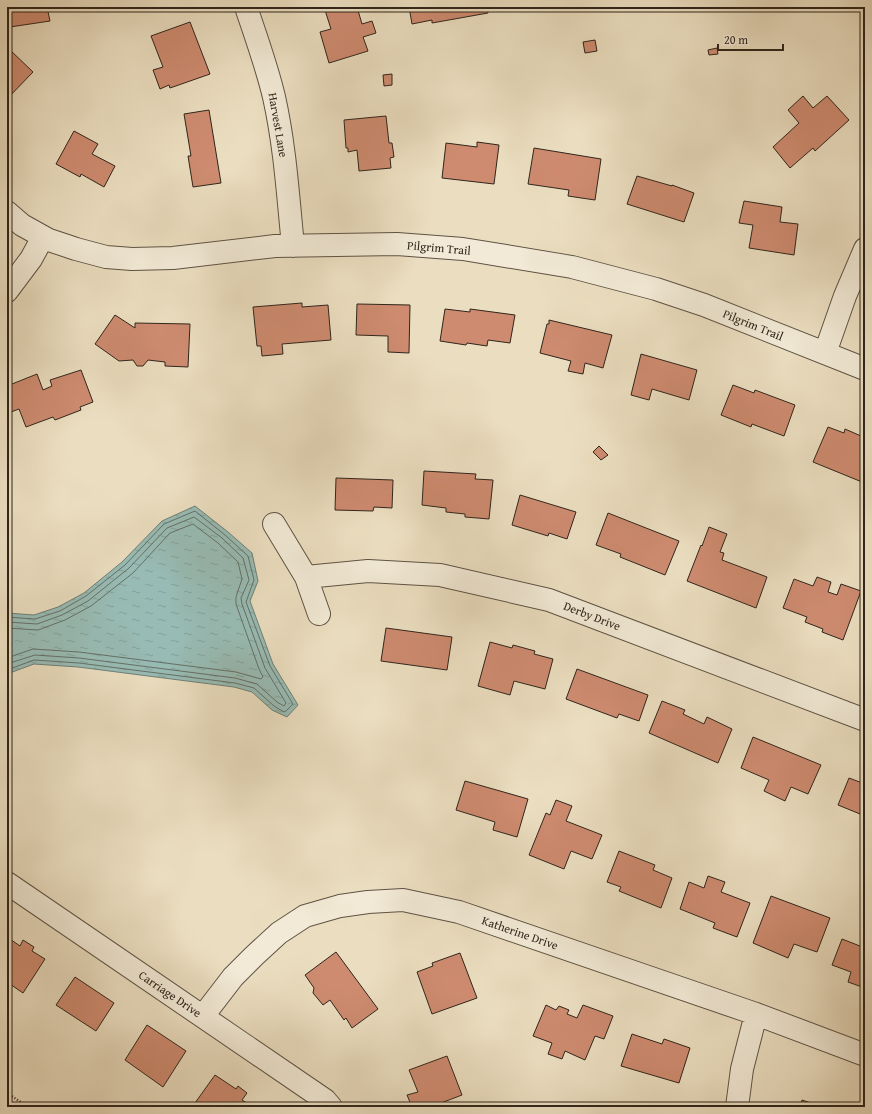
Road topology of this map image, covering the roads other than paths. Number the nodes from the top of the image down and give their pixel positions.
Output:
1 (246, 7) edge
2 (7, 212) edge
3 (43, 237) junction
4 (293, 246) junction
5 (865, 249) edge
6 (7, 290) edge
7 (825, 353) junction
8 (865, 369) edge
9 (274, 524) dead end
10 (306, 577) junction
11 (319, 614) dead end
12 (865, 720) edge
13 (7, 883) edge
14 (756, 1014) junction
15 (203, 1016) junction
16 (865, 1055) edge
17 (331, 1107) edge
18 (736, 1107) edge

1 - 4 street, Harvest Lane
2 - 3 street, Pilgrim Trail
3 - 4 street, Pilgrim Trail
3 - 6 street
4 - 7 street, Pilgrim Trail
5 - 7 street
7 - 8 street, Pilgrim Trail
9 - 10 street
10 - 11 street
10 - 12 street, Derby Drive
13 - 15 street, Carriage Drive
14 - 15 street, Katherine Drive
14 - 16 street, Katherine Drive
14 - 18 street
15 - 17 street, Carriage Drive

